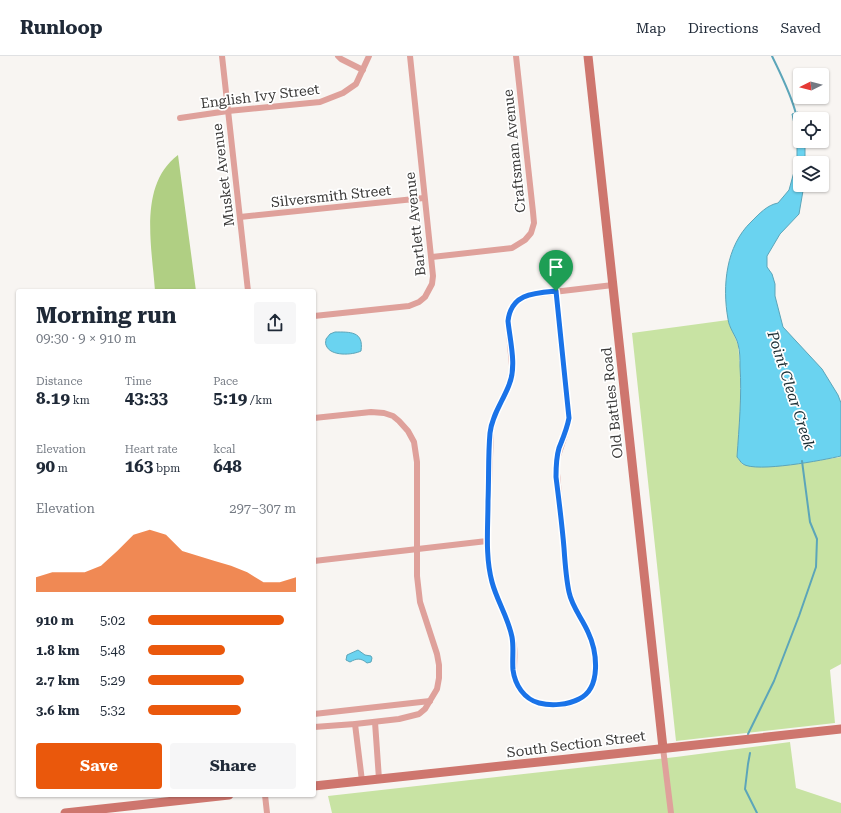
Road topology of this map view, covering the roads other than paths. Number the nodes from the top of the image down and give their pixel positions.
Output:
1 (222, 56) edge
2 (338, 56) edge
3 (369, 56) edge
4 (410, 56) edge
5 (516, 56) edge
6 (588, 56) edge
7 (363, 70) junction
8 (228, 111) junction
9 (180, 118) dead end
10 (424, 198) junction
11 (240, 217) junction
12 (432, 258) junction
13 (613, 285) junction
14 (248, 289) edge
15 (556, 291) junction
16 (316, 316) edge
17 (316, 418) edge
18 (487, 541) junction
19 (416, 549) junction
20 (316, 561) edge
21 (430, 701) junction
22 (359, 710) junction
23 (316, 714) edge
24 (375, 722) junction
25 (358, 724) junction
26 (316, 727) edge
27 (841, 729) edge
28 (663, 748) junction
29 (379, 779) junction
30 (362, 781) junction
31 (316, 786) edge
32 (211, 797) edge
33 (265, 797) edge
34 (65, 813) edge
35 (267, 813) edge
36 (671, 813) edge

1 - 8 street, Musket Avenue
2 - 7 street
3 - 7 street, English Ivy Street
4 - 10 street, Bartlett Avenue
5 - 12 street, Craftsman Avenue
6 - 13 street, Old Battles Road
7 - 8 street, English Ivy Street
8 - 9 street, English Ivy Street
8 - 11 street, Musket Avenue
10 - 11 street, Silversmith Street
10 - 12 street, Bartlett Avenue
11 - 14 street, Musket Avenue
12 - 16 street, Bartlett Avenue
13 - 15 street
13 - 28 street, Old Battles Road
15 - 18 street
15 - 18 street
17 - 19 street
18 - 19 street
19 - 20 street
19 - 21 street
21 - 22 street
21 - 24 street
22 - 23 street
22 - 25 street
24 - 25 street
24 - 29 street
25 - 26 street
25 - 30 street
27 - 28 street, South Section Street
28 - 29 street, South Section Street
28 - 36 street
29 - 30 street, South Section Street
30 - 31 street, South Section Street
32 - 34 street
33 - 35 street

